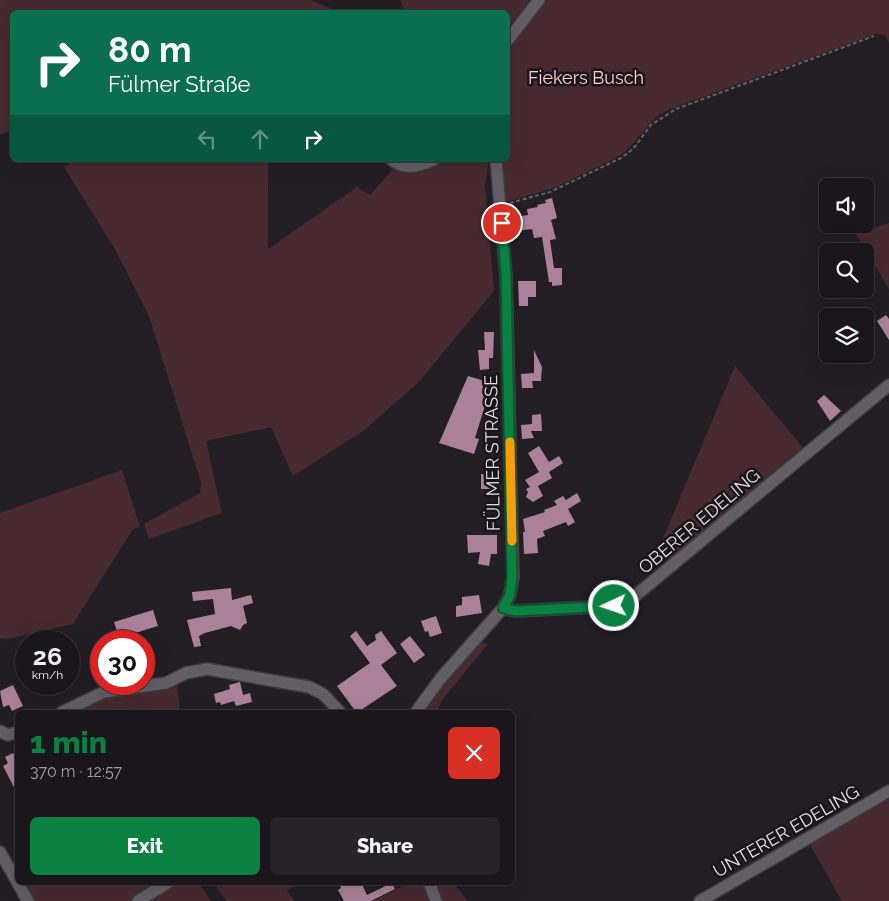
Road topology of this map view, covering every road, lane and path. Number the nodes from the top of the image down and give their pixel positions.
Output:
1 (539, 0) edge
2 (874, 36) dead end
3 (510, 37) edge
4 (396, 162) edge
5 (427, 162) edge
6 (496, 162) edge
7 (500, 206) junction
8 (889, 385) edge
9 (503, 608) junction
10 (66, 710) edge
11 (338, 710) edge
12 (417, 710) edge
13 (0, 732) edge
14 (15, 733) edge
15 (889, 791) edge
16 (1, 856) edge
17 (15, 879) edge
18 (18, 885) edge
19 (164, 885) edge
20 (430, 885) edge
21 (28, 901) edge
22 (138, 901) edge
23 (436, 901) edge
24 (700, 901) edge

1 - 3 street
2 - 7 path
4 - 5 street
6 - 7 street, FÜLMER STRASSE
7 - 9 street, FÜLMER STRASSE
8 - 9 street, OBERER EDELING
9 - 12 street, FÜLMER STRASSE
10 - 11 street
13 - 14 street
15 - 24 street, UNTERER EDELING
16 - 17 street
18 - 21 street
19 - 22 street
20 - 23 street

